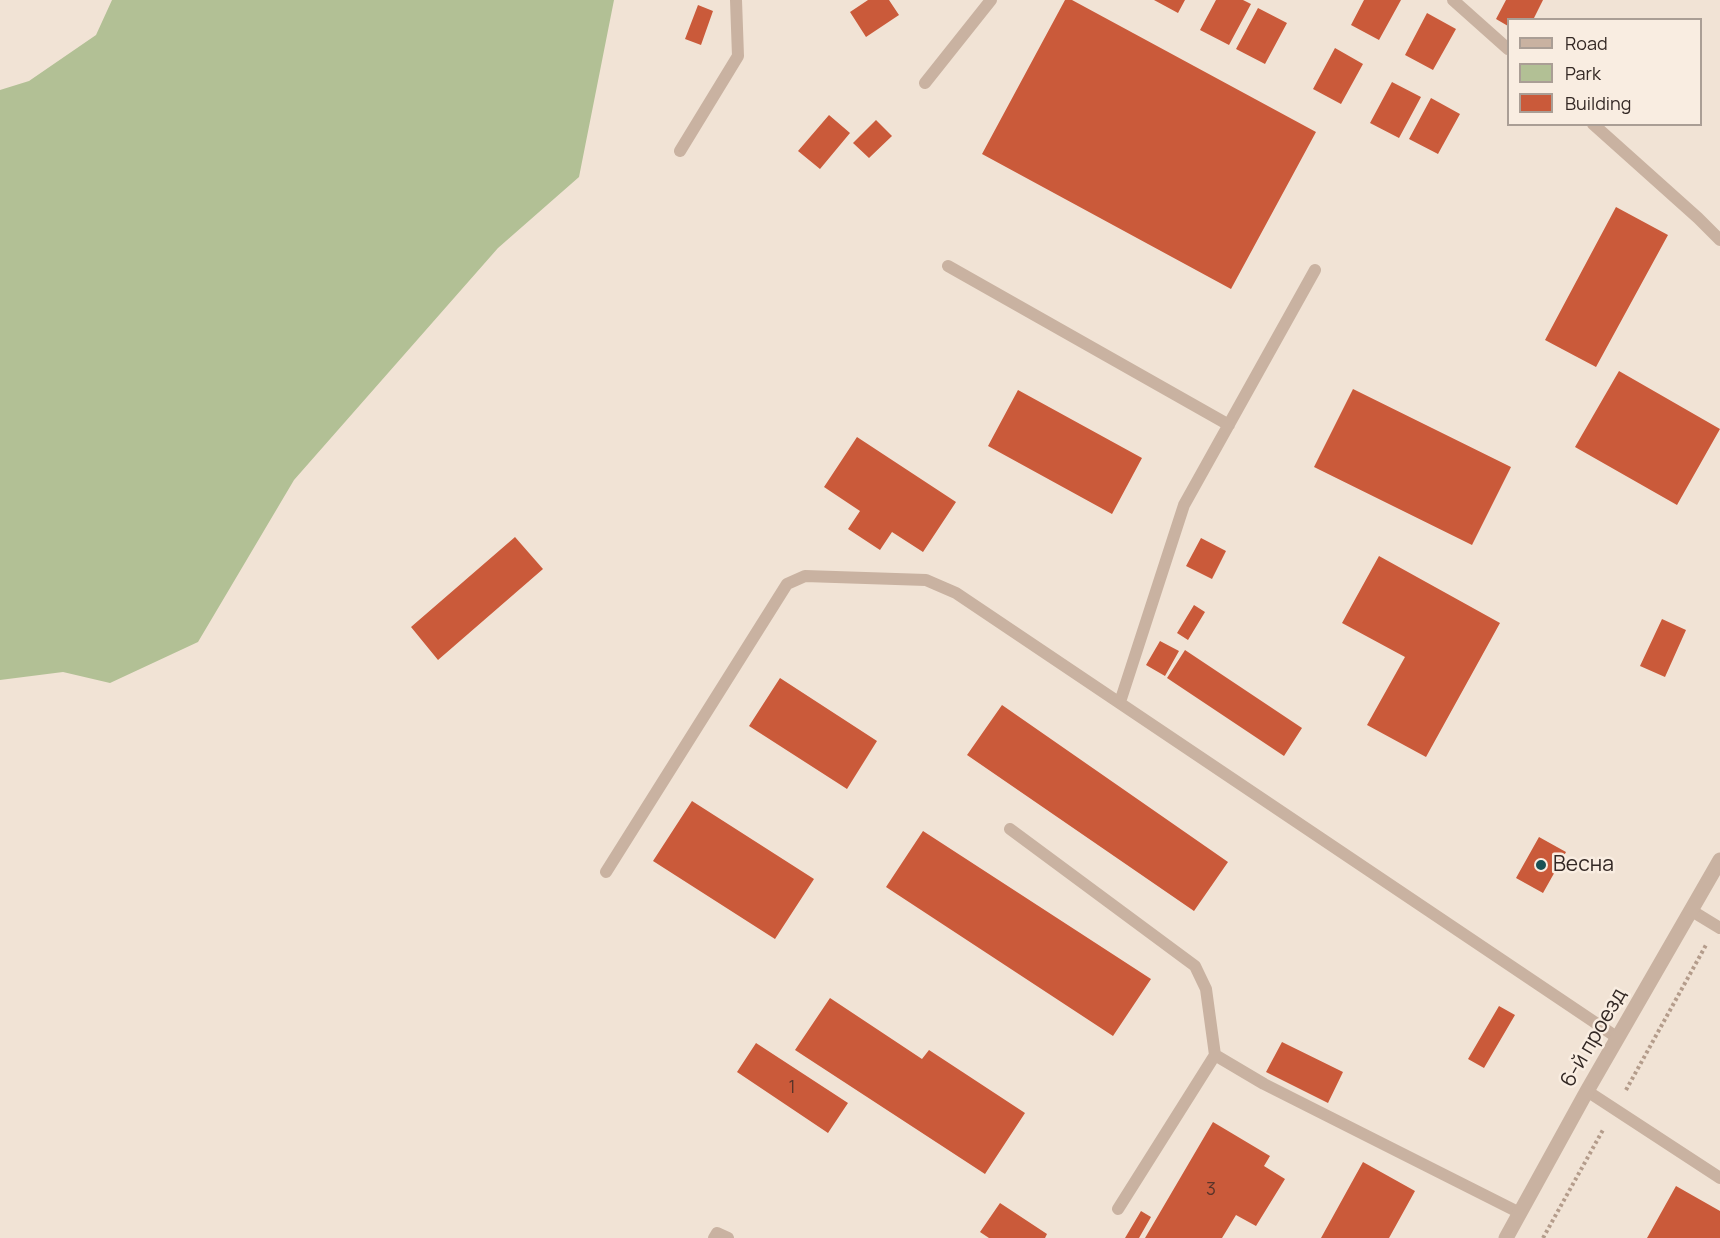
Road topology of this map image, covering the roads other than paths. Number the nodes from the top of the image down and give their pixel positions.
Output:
1 (736, 0) edge
2 (991, 0) edge
3 (1453, 0) edge
4 (1507, 47) edge
5 (925, 83) dead end
6 (1595, 126) edge
7 (680, 151) dead end
8 (1720, 240) edge
9 (948, 266) dead end
10 (1315, 270) dead end
11 (1229, 424) junction
12 (1120, 702) junction
13 (1010, 828) dead end
14 (1720, 860) edge
15 (606, 872) dead end
16 (1692, 911) junction
17 (1718, 927) edge
18 (1618, 1038) junction
19 (1215, 1055) junction
20 (1587, 1091) junction
21 (1720, 1178) edge
22 (1118, 1209) dead end
23 (1520, 1213) junction
24 (714, 1238) edge
25 (728, 1238) edge
26 (1506, 1238) edge

1 - 7 lane
2 - 5 lane
3 - 4 lane
6 - 8 lane
9 - 11 lane
10 - 11 lane
11 - 12 lane
12 - 15 lane
12 - 18 lane
13 - 19 lane
14 - 16 street, 6-й проезд
16 - 17 lane
16 - 18 street, 6-й проезд
18 - 20 street, 6-й проезд
19 - 22 lane
19 - 23 lane
20 - 21 lane
20 - 23 street, 6-й проезд
23 - 26 street, 6-й проезд
24 - 25 lane

